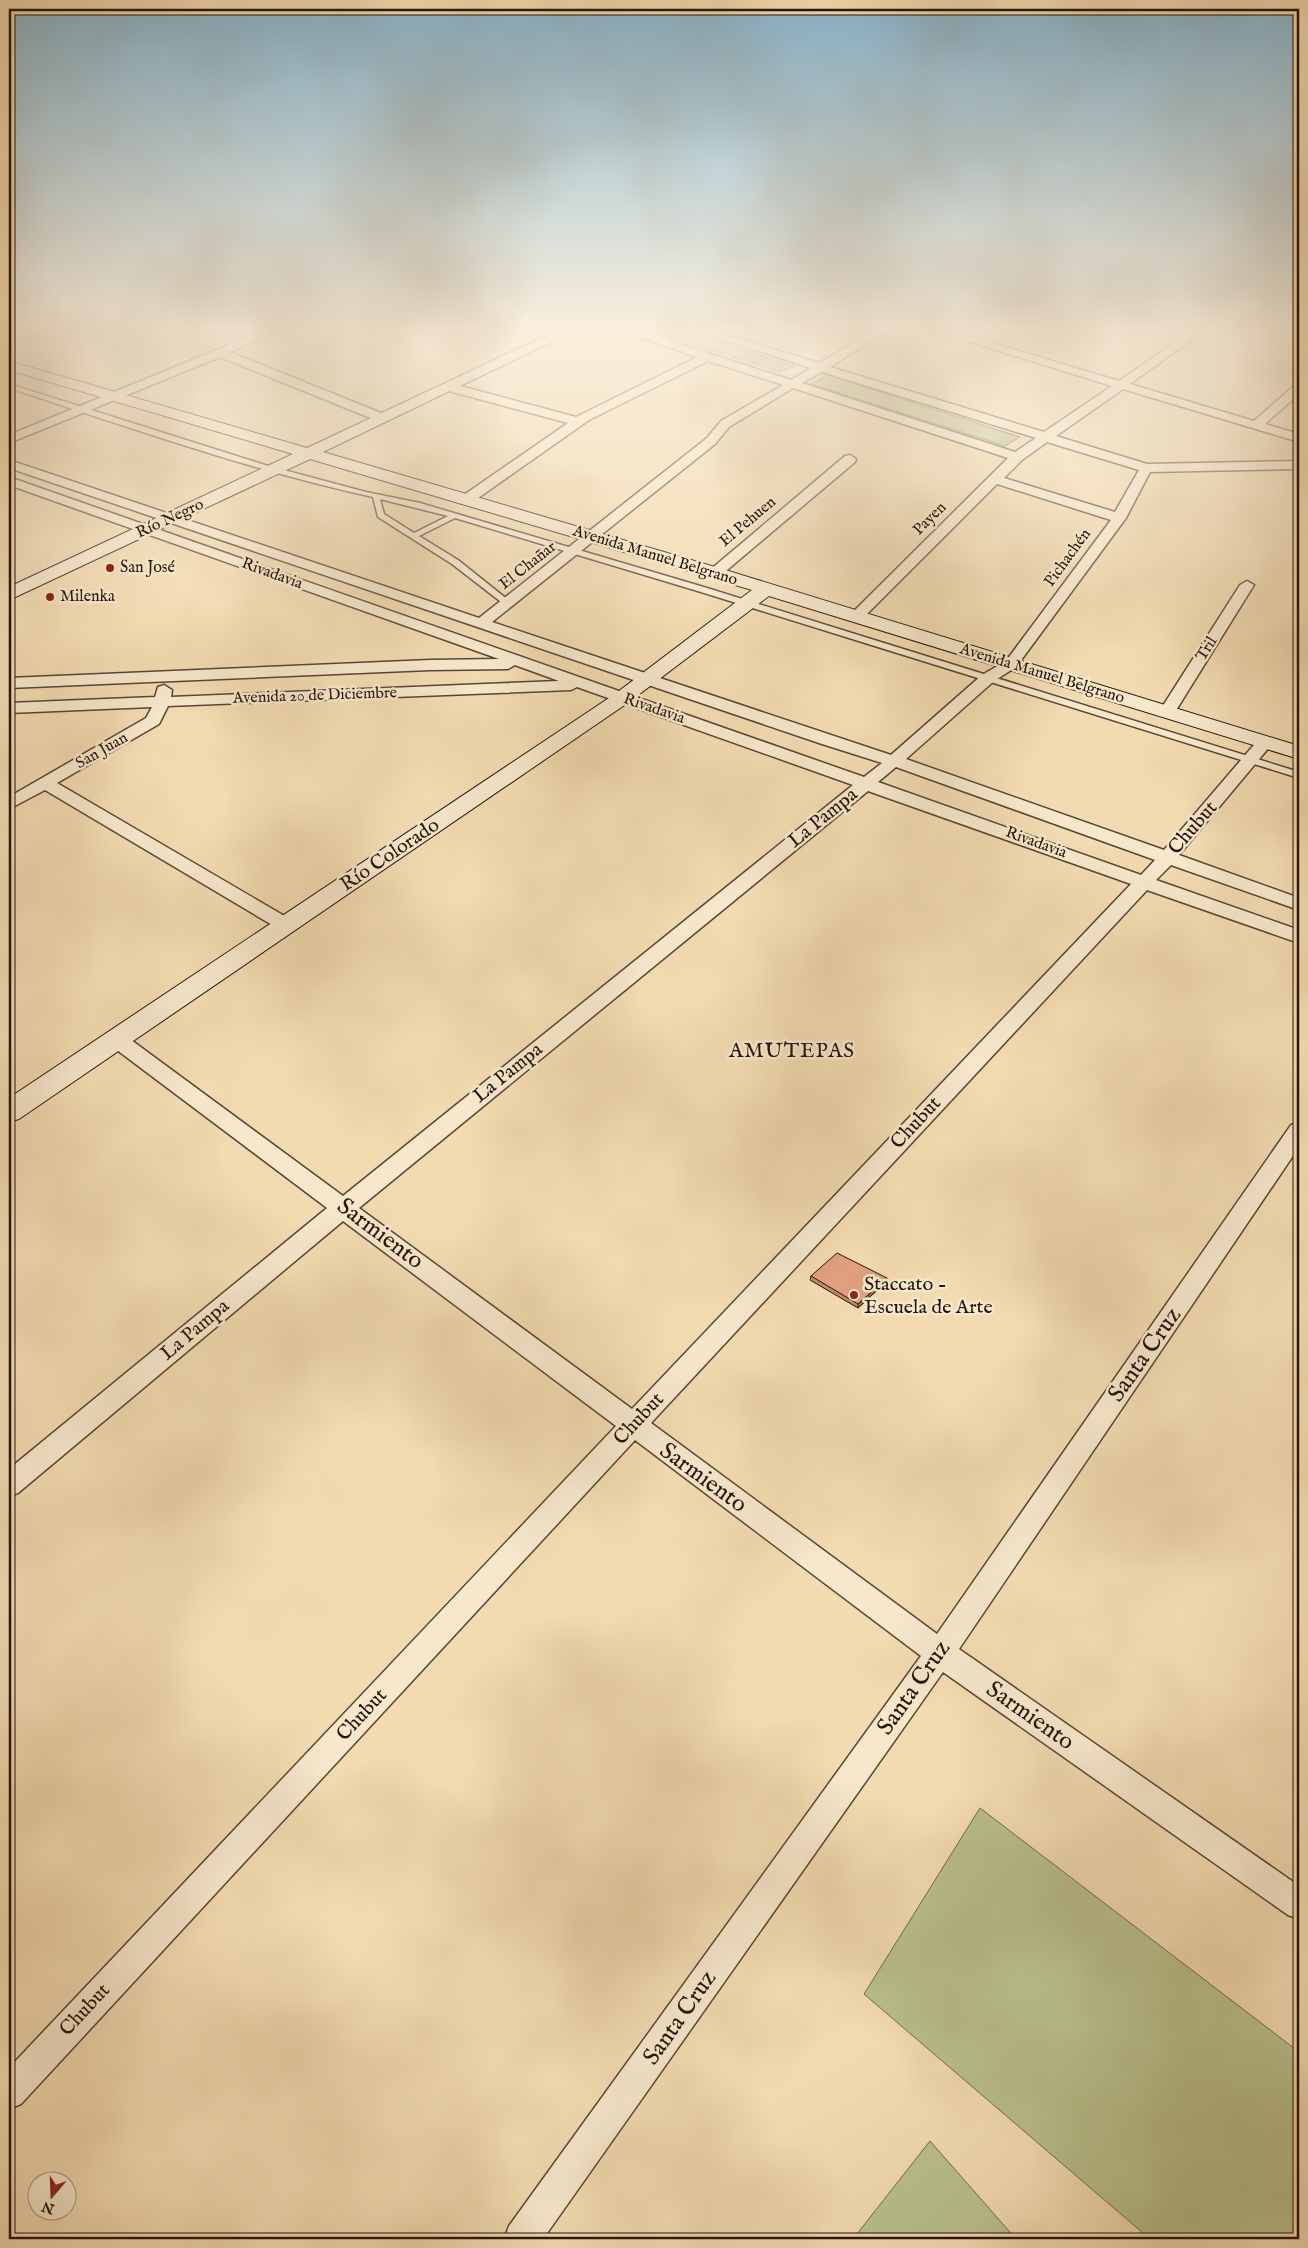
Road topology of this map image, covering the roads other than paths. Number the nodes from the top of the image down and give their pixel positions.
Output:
1 (24, 433) edge
2 (158, 433) edge
3 (239, 433) edge
4 (352, 433) edge
5 (563, 433) edge
6 (718, 433) edge
7 (946, 433) edge
8 (1034, 433) edge
9 (1049, 433) edge
10 (1282, 433) edge
11 (1044, 436) junction
12 (1299, 438) edge
13 (9, 439) edge
14 (310, 454) junction
15 (1017, 456) junction
16 (850, 459) dead end
17 (9, 464) edge
18 (1299, 465) edge
19 (1146, 468) junction
20 (277, 469) junction
21 (994, 479) junction
22 (9, 480) edge
23 (376, 497) junction
24 (466, 500) junction
25 (454, 516) junction
26 (173, 518) junction
27 (1119, 518) junction
28 (147, 530) junction
29 (413, 536) junction
30 (592, 537) junction
31 (574, 552) junction
32 (715, 573) junction
33 (1247, 586) dead end
34 (764, 590) junction
35 (9, 594) edge
36 (508, 603) junction
37 (745, 603) junction
38 (856, 617) junction
39 (481, 624) junction
40 (591, 661) junction
41 (524, 664) junction
42 (1011, 664) junction
43 (613, 668) junction
44 (167, 676) junction
45 (988, 678) junction
46 (646, 679) junction
47 (9, 683) edge
48 (584, 685) junction
49 (622, 698) junction
50 (162, 702) junction
51 (9, 708) edge
52 (1167, 712) junction
53 (1266, 742) junction
54 (1299, 753) edge
55 (1252, 760) junction
56 (894, 761) junction
57 (1299, 775) edge
58 (866, 783) junction
59 (46, 784) junction
60 (9, 804) edge
61 (1167, 858) junction
62 (1144, 882) junction
63 (1299, 904) edge
64 (286, 925) junction
65 (1299, 937) edge
66 (116, 1039) junction
67 (9, 1112) edge
68 (1299, 1131) edge
69 (344, 1207) junction
70 (633, 1426) junction
71 (9, 1485) edge
72 (940, 1652) junction
73 (1299, 1903) edge
74 (9, 2092) edge
75 (522, 2239) edge

1 - 13 street
2 - 20 lane
3 - 14 street, Avenida Manuel Belgrano
4 - 14 street, Río Negro
5 - 24 street
6 - 30 street, El Chañar
7 - 15 street
8 - 11 street
9 - 11 street, Payen
10 - 12 street
11 - 15 street, Payen
11 - 19 street
14 - 20 street, Río Negro
14 - 24 street, Avenida Manuel Belgrano
15 - 21 street, Payen
16 - 32 street, El Pehuen
17 - 26 street, Rivadavia
18 - 19 street
19 - 27 street, Pichachén
20 - 23 lane
20 - 26 street, Río Negro
21 - 27 street
21 - 38 street, Payen
22 - 28 street, Rivadavia
23 - 25 lane
23 - 29 lane
24 - 30 street, Avenida Manuel Belgrano
25 - 29 lane
25 - 31 lane
26 - 28 street, Río Negro
26 - 39 street, Rivadavia
27 - 42 street, Pichachén
28 - 35 street, Río Negro
28 - 41 street, Rivadavia
29 - 36 lane
30 - 31 street, El Chañar
30 - 32 street, Avenida Manuel Belgrano
31 - 36 street, El Chañar
31 - 37 lane
32 - 34 street, Avenida Manuel Belgrano
33 - 52 street, Tril
34 - 37 street, Río Colorado
34 - 38 street, Avenida Manuel Belgrano
36 - 39 street, El Chañar
37 - 45 lane
37 - 46 street, Río Colorado
38 - 42 street, Avenida Manuel Belgrano
39 - 40 street, Rivadavia
40 - 41 street, Avenida 20 de Diciembre
40 - 43 street, Rivadavia
41 - 44 street, Avenida 20 de Diciembre
41 - 48 street, Rivadavia
42 - 45 street, La Pampa
42 - 52 street, Avenida Manuel Belgrano
43 - 46 street, Rivadavia
43 - 48 street, Avenida 20 de Diciembre
44 - 47 street, Avenida 20 de Diciembre
44 - 50 street, San Juan
45 - 55 lane
45 - 56 street, La Pampa
46 - 49 street, Río Colorado
46 - 56 street, Rivadavia
48 - 49 street, Rivadavia
48 - 50 street, Avenida 20 de Diciembre
49 - 58 street, Rivadavia
49 - 64 street, Río Colorado
50 - 51 street, Avenida 20 de Diciembre
50 - 59 street, San Juan
52 - 53 street, Avenida Manuel Belgrano
53 - 54 street, Avenida Manuel Belgrano
53 - 55 street, Chubut
55 - 57 lane
55 - 61 street, Chubut
56 - 58 street, La Pampa
56 - 61 street, Rivadavia
58 - 62 street, Rivadavia
58 - 69 street, La Pampa
59 - 60 street, San Juan
59 - 64 street
61 - 62 street, Chubut
61 - 63 street, Rivadavia
62 - 65 street, Rivadavia
62 - 70 street, Chubut
64 - 66 street, Río Colorado
66 - 67 street, Río Colorado
66 - 69 street, Sarmiento
68 - 72 street, Santa Cruz
69 - 70 street, Sarmiento
69 - 71 street, La Pampa
70 - 72 street, Sarmiento
70 - 74 street, Chubut
72 - 73 street, Sarmiento
72 - 75 street, Santa Cruz

